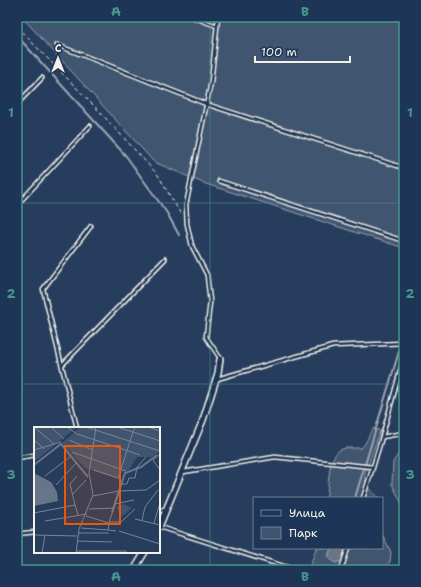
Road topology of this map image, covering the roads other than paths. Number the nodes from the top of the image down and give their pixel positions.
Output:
1 (192, 17) edge
2 (218, 17) edge
3 (217, 26) junction
4 (57, 45) dead end
5 (42, 78) dead end
6 (17, 104) edge
7 (206, 104) junction
8 (90, 126) dead end
9 (404, 168) edge
10 (219, 181) dead end
11 (17, 205) edge
12 (91, 226) dead end
13 (404, 241) edge
14 (164, 259) dead end
15 (404, 343) edge
16 (404, 357) edge
17 (220, 359) joint
18 (62, 366) junction
19 (216, 379) junction
20 (77, 427) edge
21 (404, 433) edge
22 (382, 437) junction
23 (34, 455) edge
24 (17, 458) edge
25 (373, 467) junction
26 (182, 472) junction
27 (363, 497) edge
28 (167, 509) junction
29 (160, 511) edge
30 (160, 525) edge
31 (160, 527) edge
32 (34, 532) edge
33 (17, 534) edge
34 (348, 549) edge
35 (144, 553) edge
36 (134, 570) edge
37 (296, 570) edge
38 (341, 570) edge

1 - 3 lane
2 - 3 lane
3 - 7 lane
4 - 7 lane
5 - 6 lane
7 - 9 lane
7 - 17 lane
8 - 11 lane
10 - 13 lane
12 - 18 lane
14 - 18 lane
15 - 19 lane
16 - 22 lane
17 - 19 street
18 - 20 lane
19 - 26 street
21 - 22 lane
22 - 25 lane
23 - 24 lane
25 - 26 lane
25 - 27 lane
26 - 28 street
28 - 29 lane
28 - 30 street
31 - 37 lane
32 - 33 lane
34 - 38 lane
35 - 36 street

